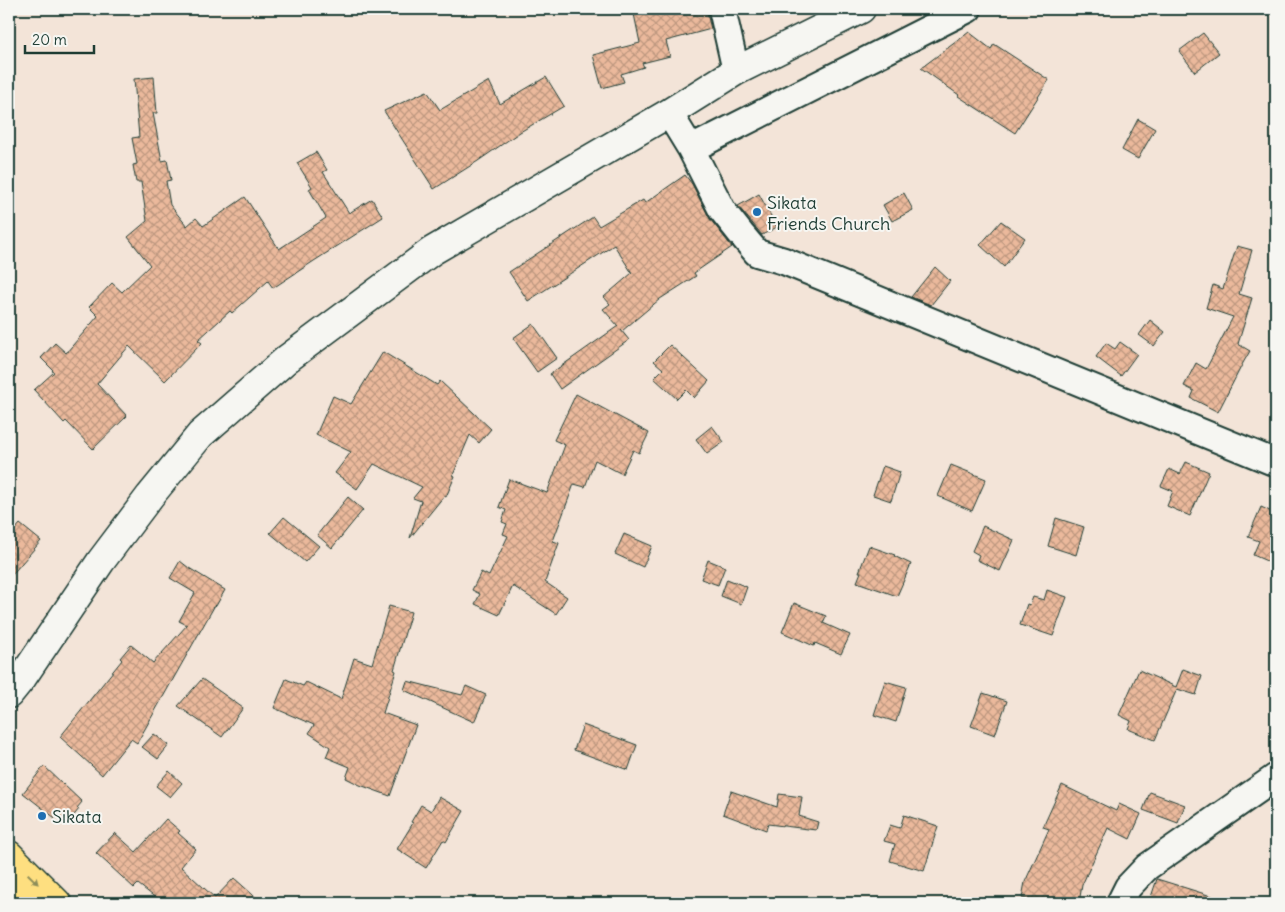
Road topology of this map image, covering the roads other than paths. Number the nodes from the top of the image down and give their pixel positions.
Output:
1 (722, 9) edge
2 (861, 9) edge
3 (968, 9) edge
4 (736, 71) junction
5 (669, 113) junction
6 (692, 149) junction
7 (1276, 463) edge
8 (15, 686) edge
9 (9, 708) edge
10 (1276, 777) edge
11 (9, 855) edge
12 (9, 884) edge
13 (28, 903) edge
14 (57, 903) edge
15 (1120, 903) edge

1 - 4 street
2 - 4 street
3 - 6 street
4 - 5 street
5 - 6 street
5 - 8 street
6 - 7 street
8 - 9 street
10 - 15 street
11 -> 14 highway
12 - 13 highway

